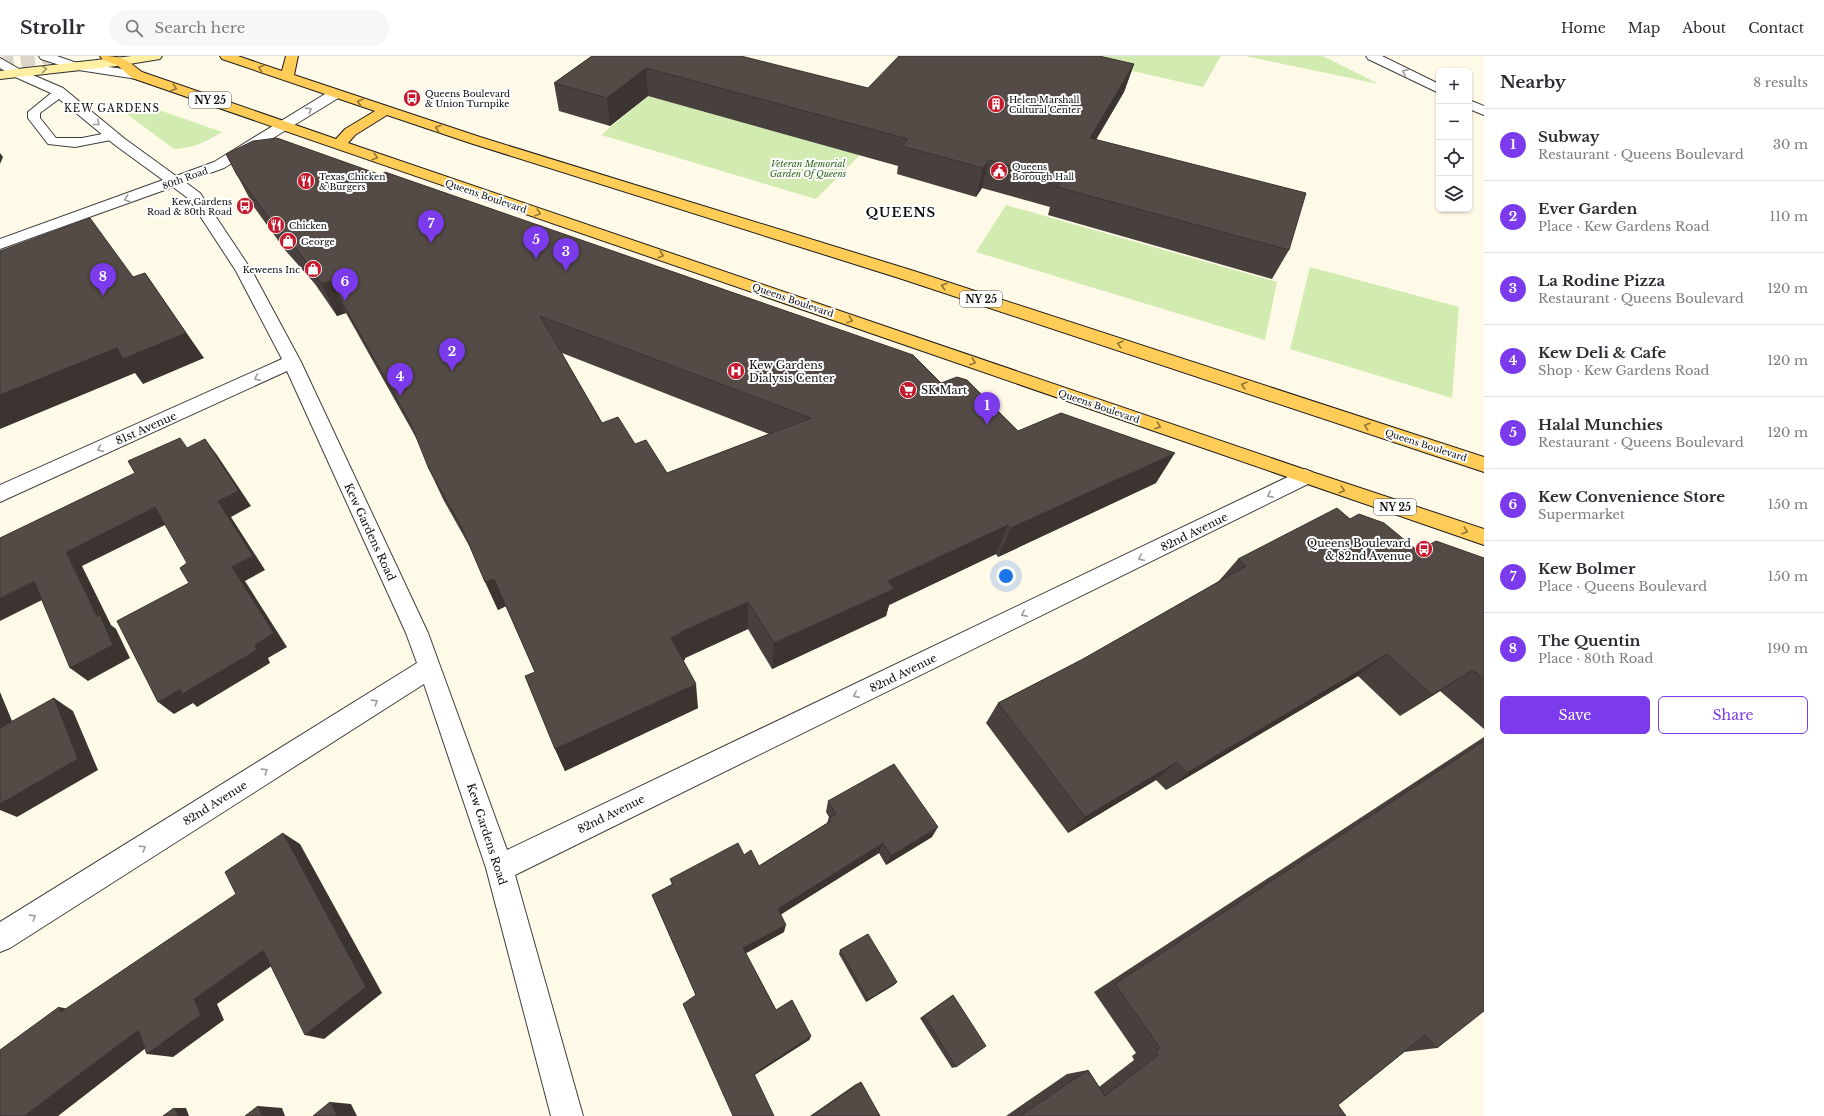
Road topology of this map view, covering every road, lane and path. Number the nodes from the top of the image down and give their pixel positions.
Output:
1 (45, 56) edge
2 (106, 56) edge
3 (156, 56) edge
4 (226, 56) edge
5 (292, 56) edge
6 (1372, 56) edge
7 (0, 62) edge
8 (121, 62) junction
9 (72, 66) junction
10 (17, 73) junction
11 (0, 75) edge
12 (137, 75) junction
13 (288, 77) junction
14 (1436, 88) edge
15 (60, 92) junction
16 (335, 94) junction
17 (1472, 105) edge
18 (385, 110) junction
19 (1484, 111) edge
20 (283, 126) junction
21 (112, 136) junction
22 (338, 145) junction
23 (176, 181) junction
24 (0, 244) edge
25 (292, 362) junction
26 (1484, 464) edge
27 (1305, 477) junction
28 (0, 494) edge
29 (1484, 537) edge
30 (430, 667) junction
31 (500, 868) junction
32 (0, 938) edge
33 (567, 1116) edge

1 - 9 street
2 - 8 main road, Queens Boulevard / NY 25
3 - 8 main road
13 -> 4 main road, Queens Boulevard / NY 25
5 - 13 main road
14 -> 6 street
7 - 10 street, Kew Gardens Road
8 - 9 main road
8 - 12 main road, Queens Boulevard / NY 25
10 -> 9 main road
9 - 12 street
10 - 11 main road
10 - 15 street, Kew Gardens Road
12 -> 20 main road, Queens Boulevard / NY 25
13 - 16 main road, Queens Boulevard / NY 25
15 -> 21 street, Kew Gardens Road
15 - 21 lane
18 -> 16 main road, Queens Boulevard / NY 25
20 -> 16 street, 80th Road
17 - 19 street
18 - 22 main road
26 -> 18 main road, Queens Boulevard / NY 25
20 - 22 main road, Queens Boulevard / NY 25
20 - 23 street, 80th Road
21 - 23 street, Kew Gardens Road
22 -> 27 main road, Queens Boulevard / NY 25
23 -> 24 street, 80th Road
23 - 25 street, Kew Gardens Road
25 -> 28 street, 81st Avenue
25 - 30 street, Kew Gardens Road
27 -> 29 main road, Queens Boulevard / NY 25
27 -> 31 street, 82nd Avenue
30 - 31 street, Kew Gardens Road
32 -> 30 street, 82nd Avenue
31 - 33 street, Kew Gardens Road

